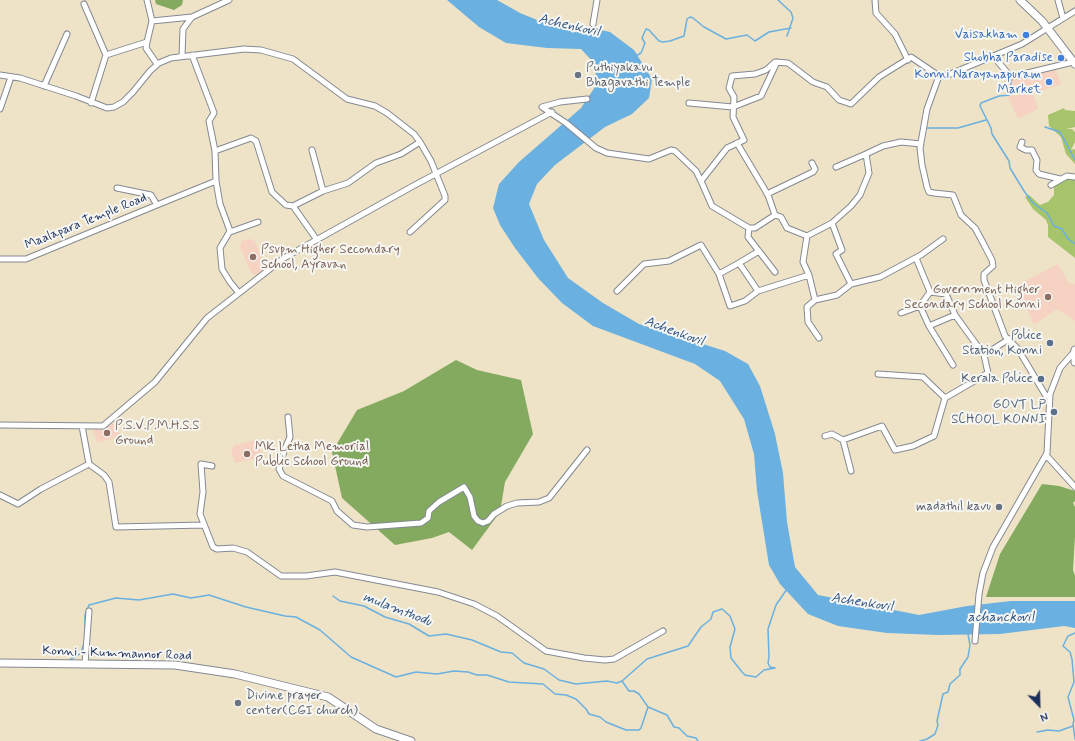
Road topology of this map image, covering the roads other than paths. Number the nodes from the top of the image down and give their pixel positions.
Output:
1 (147, 0) edge
2 (229, 0) edge
3 (597, 0) edge
4 (875, 0) edge
5 (1020, 0) edge
6 (1058, 0) edge
7 (84, 4) dead end
8 (1075, 11) edge
9 (192, 17) junction
10 (1063, 18) junction
11 (152, 21) junction
12 (593, 24) dead end
13 (1048, 28) junction
14 (68, 34) dead end
15 (147, 42) junction
16 (106, 55) junction
17 (192, 55) junction
18 (182, 56) junction
19 (993, 56) junction
20 (908, 60) junction
21 (778, 62) junction
22 (1074, 63) edge
23 (158, 64) junction
24 (0, 75) edge
25 (939, 76) junction
26 (11, 77) junction
27 (44, 86) junction
28 (587, 99) dead end
29 (91, 103) junction
30 (689, 103) dead end
31 (733, 107) junction
32 (0, 109) edge
33 (552, 112) junction
34 (420, 142) junction
35 (1022, 142) dead end
36 (737, 143) junction
37 (921, 144) junction
38 (312, 150) dead end
39 (215, 151) junction
40 (866, 154) junction
41 (812, 163) dead end
42 (836, 167) dead end
43 (436, 174) junction
44 (1075, 177) edge
45 (1060, 179) junction
46 (216, 181) junction
47 (701, 181) junction
48 (1051, 185) dead end
49 (117, 188) dead end
50 (324, 191) junction
51 (767, 194) junction
52 (157, 205) junction
53 (293, 206) junction
54 (775, 215) junction
55 (258, 222) dead end
56 (832, 223) junction
57 (749, 228) junction
58 (230, 232) junction
59 (410, 232) dead end
60 (807, 236) junction
61 (943, 239) dead end
62 (317, 240) junction
63 (758, 251) junction
64 (916, 258) junction
65 (0, 259) edge
66 (739, 263) junction
67 (775, 272) dead end
68 (719, 274) junction
69 (809, 276) junction
70 (851, 284) junction
71 (617, 291) dead end
72 (758, 291) junction
73 (930, 292) junction
74 (239, 293) junction
75 (815, 300) junction
76 (920, 306) junction
77 (901, 313) dead end
78 (955, 315) junction
79 (929, 326) junction
80 (820, 338) dead end
81 (1009, 339) junction
82 (1075, 351) edge
83 (984, 355) junction
84 (1075, 362) edge
85 (953, 365) dead end
86 (878, 374) dead end
87 (1046, 396) dead end
88 (945, 398) junction
89 (288, 417) dead end
90 (0, 425) edge
91 (82, 426) junction
92 (826, 436) dead end
93 (842, 440) junction
94 (587, 450) dead end
95 (1046, 455) junction
96 (89, 464) junction
97 (212, 466) dead end
98 (851, 471) dead end
99 (1075, 487) edge
100 (0, 495) edge
101 (204, 525) junction
102 (89, 611) dead end
103 (663, 631) dead end
104 (976, 641) dead end
105 (0, 663) edge
106 (86, 664) junction
107 (411, 741) edge

1 - 11 street
2 - 9 street
3 - 12 street
4 - 20 street
5 - 13 main road
6 - 10 street
7 - 16 street
8 - 10 street
9 - 11 street
9 - 18 street
10 - 13 street
11 - 15 street
13 - 19 street
13 - 22 main road
14 - 27 street
15 - 16 street
15 - 23 street
16 - 29 street
17 - 18 street
17 - 34 street
17 - 39 street
18 - 23 street
19 - 22 street
19 - 25 street
20 - 21 street
20 - 25 street
21 - 31 street
21 - 31 street
23 - 29 street
24 - 26 street
25 - 37 street
26 - 27 street
26 - 32 street
27 - 29 street
28 - 33 street
30 - 31 street
31 - 36 street
33 - 43 street
33 - 47 street
34 - 43 street
34 - 50 street
35 - 45 street
36 - 47 street
36 - 51 street
37 - 40 street
37 - 81 street
38 - 50 street
39 - 46 street
39 - 53 street
40 - 42 street
40 - 56 street
41 - 51 street
43 - 59 street
43 - 62 street
44 - 45 street
45 - 48 street
46 - 52 street, Maalapara Temple Road
46 - 58 street
47 - 57 street
49 - 52 street
50 - 53 street
51 - 54 street
52 - 65 street, Maalapara Temple Road
53 - 62 street
54 - 57 street
54 - 60 street
55 - 58 street
56 - 60 street
56 - 70 street
57 - 63 street
58 - 74 street
60 - 69 street
61 - 64 street
62 - 74 street
63 - 66 street
63 - 67 street
64 - 70 street
64 - 73 street
66 - 68 street
66 - 72 street
68 - 71 street
68 - 72 street
69 - 72 street
69 - 75 street
70 - 75 street
73 - 76 street
73 - 78 street
74 - 91 street
75 - 80 street
76 - 77 street
76 - 79 street
78 - 79 street
78 - 83 street
79 - 85 street
81 - 83 street
81 - 87 street
82 - 84 main road
82 - 95 street
83 - 88 street
86 - 88 street
88 - 93 street
89 - 94 street
90 - 91 street
91 - 96 street
92 - 93 street
93 - 98 street
95 - 99 street
95 - 104 street
96 - 100 street
96 - 101 street
97 - 101 street
101 - 103 street
102 - 106 street
105 - 106 main road, Konni - Kummannor Road
106 - 107 main road, Konni - Kummannor Road

